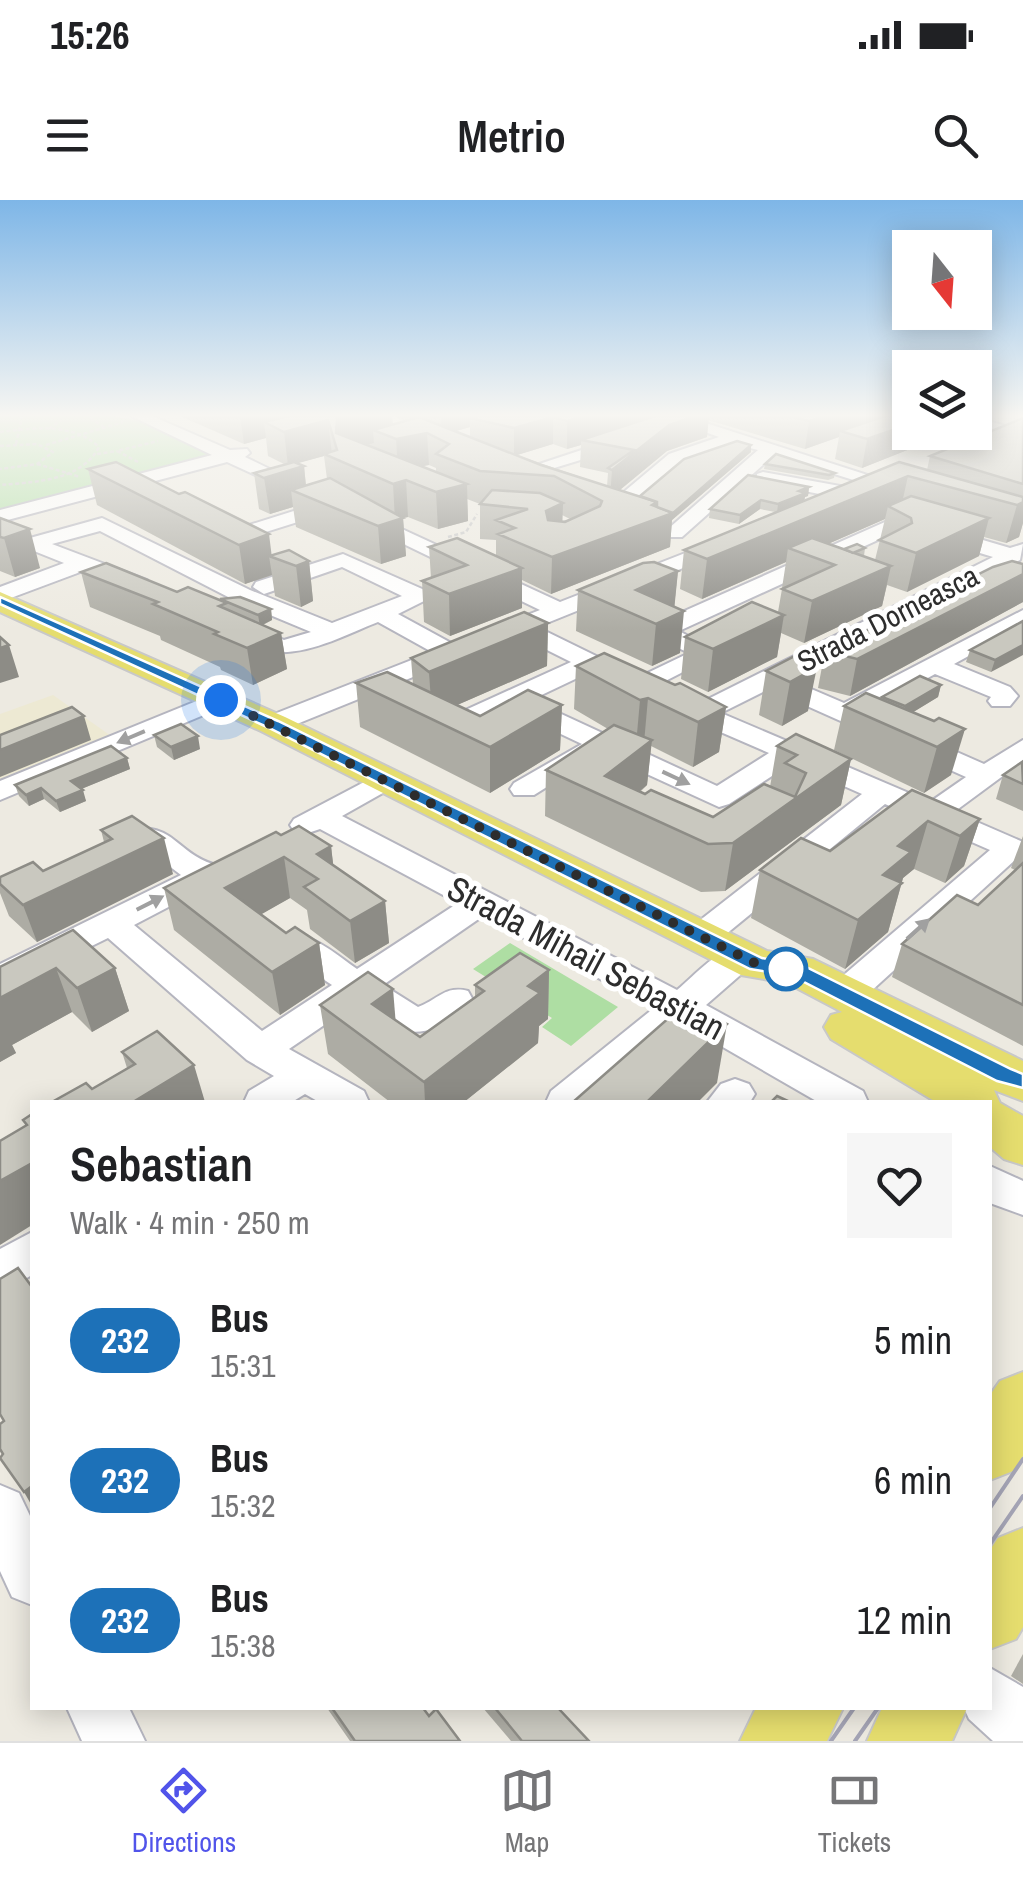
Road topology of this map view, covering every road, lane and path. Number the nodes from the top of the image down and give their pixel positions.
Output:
1 (108, 488) edge
2 (134, 488) edge
3 (300, 488) edge
4 (639, 488) edge
5 (723, 488) edge
6 (818, 488) edge
7 (867, 488) edge
8 (900, 488) edge
9 (851, 494) junction
10 (164, 498) edge
11 (933, 499) edge
12 (335, 504) junction
13 (613, 510) edge
14 (808, 512) edge
15 (477, 514) dead end
16 (0, 516) edge
17 (840, 522) edge
18 (171, 532) edge
19 (746, 536) edge
20 (872, 544) junction
21 (140, 546) junction
22 (715, 548) junction
23 (432, 550) junction
24 (1018, 553) edge
25 (286, 563) junction
26 (89, 564) junction
27 (805, 566) junction
28 (975, 574) junction
29 (382, 576) junction
30 (841, 580) edge
31 (632, 581) junction
32 (1005, 585) edge
33 (877, 593) edge
34 (242, 595) junction
35 (166, 596) edge
36 (0, 598) edge
37 (913, 606) junction
38 (559, 610) junction
39 (702, 611) junction
40 (380, 613) junction
41 (1023, 616) edge
42 (518, 626) junction
43 (738, 627) edge
44 (330, 632) junction
45 (774, 642) edge
46 (451, 653) junction
47 (810, 658) junction
48 (590, 662) junction
49 (934, 665) junction
50 (768, 679) junction
51 (640, 686) junction
52 (221, 700) junction
53 (510, 700) junction
54 (1002, 700) dead end
55 (845, 713) junction
56 (699, 714) junction
57 (459, 723) edge
58 (273, 724) junction
59 (602, 743) junction
60 (1023, 748) edge
61 (789, 753) junction
62 (986, 775) junction
63 (387, 780) junction
64 (524, 790) dead end
65 (0, 791) edge
66 (881, 793) junction
67 (719, 798) junction
68 (932, 815) junction
69 (321, 817) junction
70 (687, 821) edge
71 (270, 842) edge
72 (103, 850) edge
73 (1016, 851) edge
74 (237, 859) edge
75 (203, 876) junction
76 (484, 902) junction
77 (111, 923) junction
78 (702, 936) junction
79 (296, 946) edge
80 (749, 960) junction
81 (7, 964) edge
82 (357, 984) junction
83 (845, 994) junction
84 (456, 1000) dead end
85 (681, 1007) junction
86 (260, 1050) junction
87 (302, 1077) junction
88 (991, 1096) edge
89 (265, 1100) edge
90 (346, 1100) edge
91 (566, 1100) edge
92 (845, 1100) edge
93 (1023, 1126) edge
94 (1023, 1144) edge
95 (30, 1253) edge
96 (0, 1272) edge
97 (1023, 1402) edge
98 (992, 1445) edge
99 (0, 1512) edge
100 (1023, 1563) edge
101 (30, 1573) edge
102 (992, 1610) edge
103 (992, 1700) edge
104 (98, 1710) edge
105 (803, 1710) edge
106 (927, 1710) edge
107 (1023, 1727) edge
108 (114, 1741) edge
109 (780, 1741) edge
110 (906, 1741) edge

1 - 16 street
2 - 10 street
3 - 12 street
4 - 13 street
5 - 22 street
6 - 9 street
7 - 9 street
8 - 11 street
9 - 14 street
12 - 23 street
12 - 25 street
15 - 23 path
17 - 20 street
18 - 21 street
19 - 22 street
20 - 24 street
20 - 27 street
21 - 26 street
21 - 26 street
21 - 34 street
22 - 31 street
23 - 29 street
23 - 38 street
24 - 28 street, Strada Dorneasca
25 - 29 street
25 - 34 street
26 - 35 street
26 - 36 street
27 - 30 street
27 - 39 street
28 - 32 street
28 - 37 street, Strada Dorneasca
29 - 40 street
31 - 38 street
31 - 39 street
33 - 37 street
34 - 44 street
34 - 44 street
36 - 52 main road, Strada Mihail Sebastian
37 - 47 street, Strada Dorneasca
38 - 42 street
39 - 43 street
39 - 51 street
40 - 44 street
40 - 46 street
41 - 49 street
42 - 46 street
42 - 48 street
45 - 47 street
46 - 58 street
47 - 50 street, Strada Dorneasca
48 - 51 street
48 - 53 street
49 - 54 street
49 - 55 street
50 - 55 street
50 - 56 street, Strada Dorneasca
51 - 56 street
52 - 58 main road, Strada Mihail Sebastian
52 -> 65 street
53 - 57 street
53 - 59 street
55 - 62 street
56 - 61 street
58 - 63 main road, Strada Mihail Sebastian
59 - 64 street
59 -> 67 street
60 - 62 street
61 - 66 street
61 - 67 street
62 - 68 street
63 - 69 street
63 - 78 main road, Strada Mihail Sebastian
66 - 68 street
66 - 78 street
67 - 70 street
68 - 73 street
69 - 71 street
69 - 76 street, Strada Mihail Sebastian
72 - 75 street
83 -> 73 street
74 - 75 street
77 -> 75 street
76 - 82 street
76 - 85 street, Strada Mihail Sebastian
77 - 81 street
77 - 86 street
78 - 80 main road, Strada Mihail Sebastian
79 - 82 street
80 - 83 main road, Strada Mihail Sebastian
80 - 85 street
80 - 88 main road, Strada Mihail Sebastian
82 - 84 street
82 - 86 street
83 - 88 main road, Strada Mihail Sebastian
85 - 91 street
85 - 92 street, Strada Mihail Sebastian
86 - 87 street
87 - 89 street
87 - 90 street
88 - 93 main road, Strada Mihail Sebastian
88 - 94 main road
95 - 96 street
97 - 98 main road
99 - 101 street
100 - 102 main road
103 - 107 street
104 - 108 street
105 - 109 main road
106 - 110 main road

